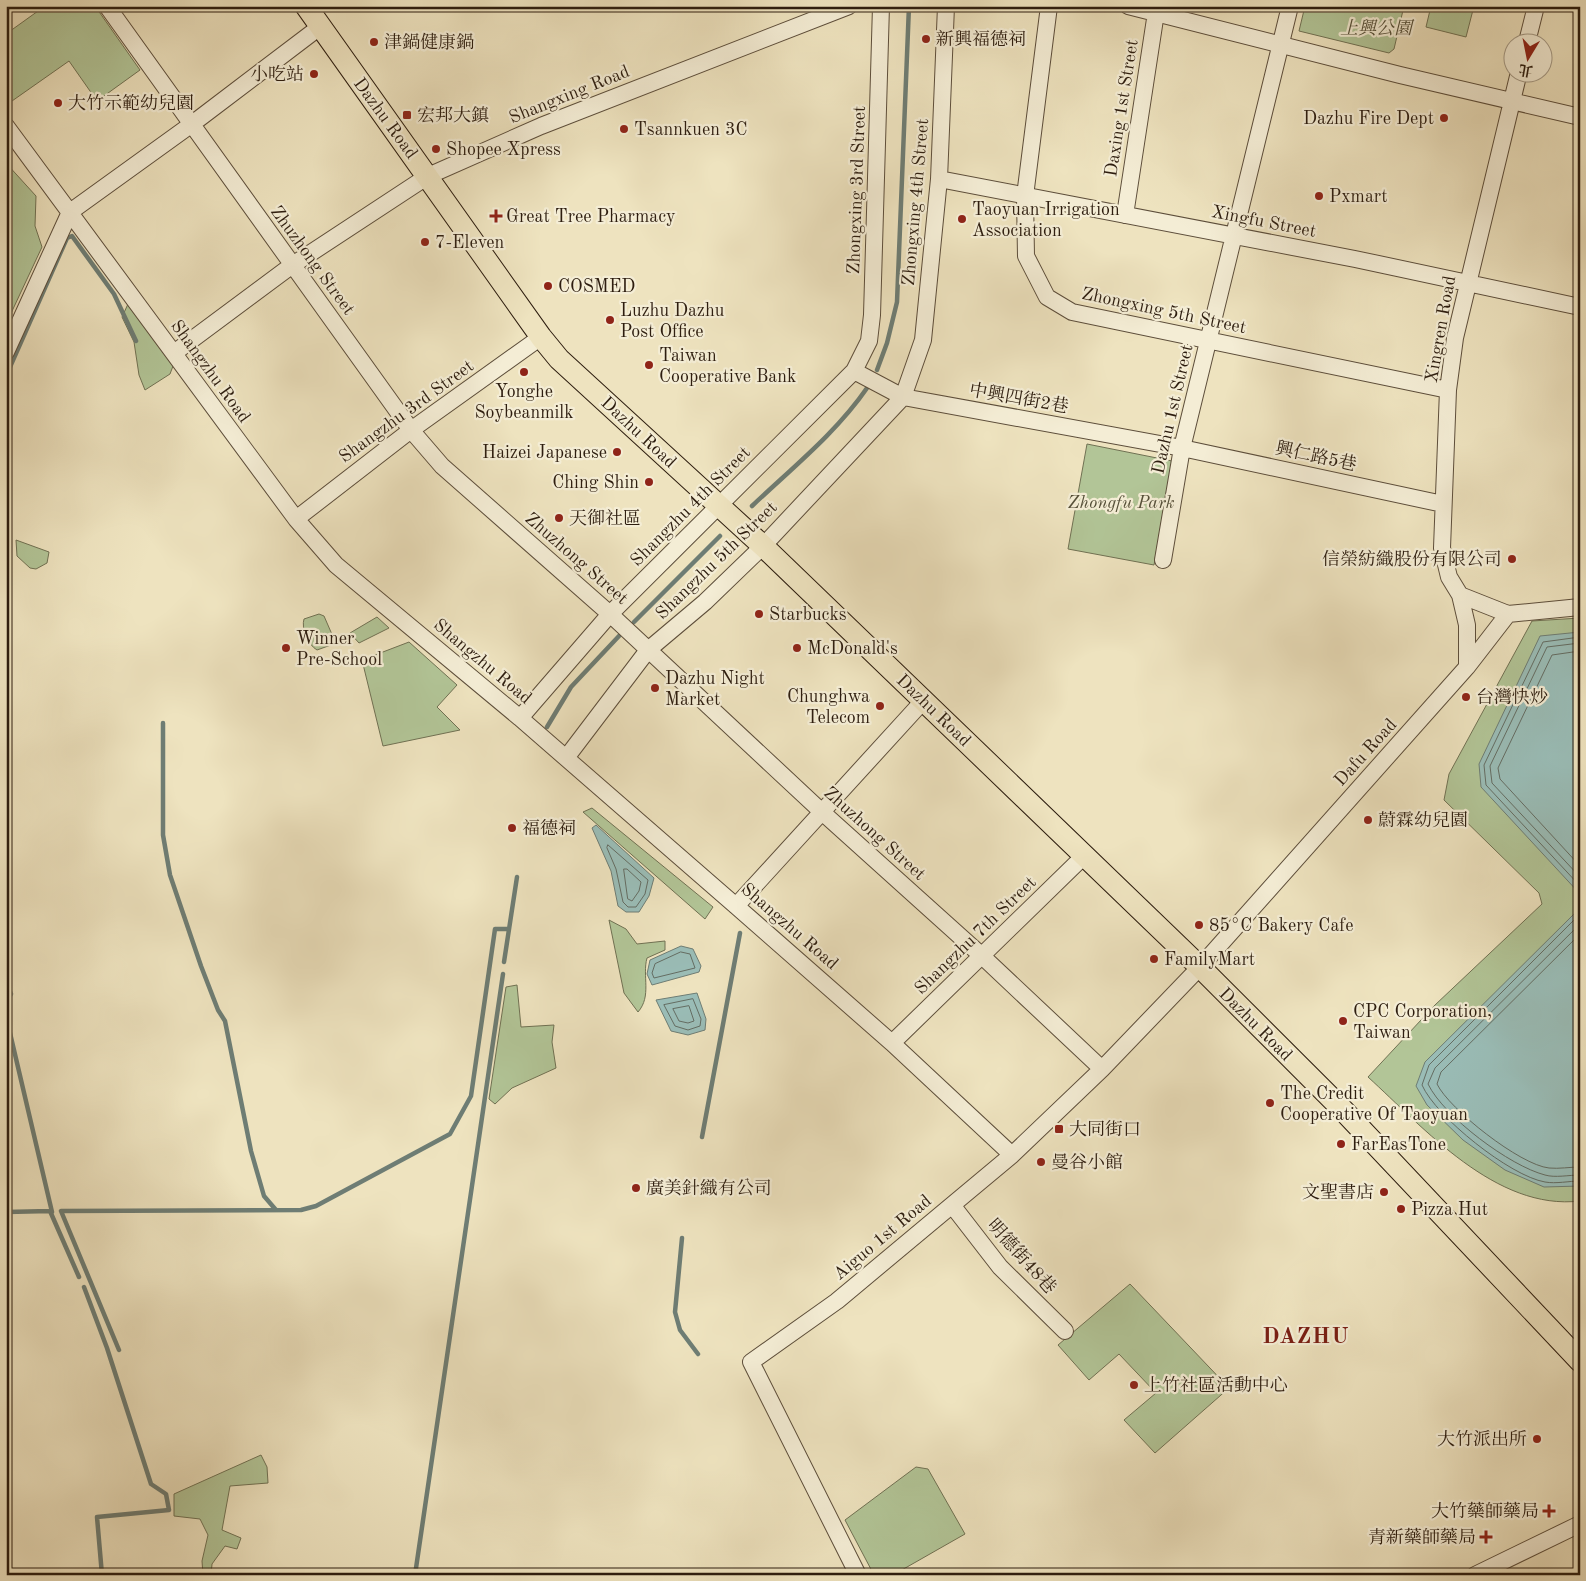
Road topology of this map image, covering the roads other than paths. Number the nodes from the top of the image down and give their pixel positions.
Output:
1 (107, 6) edge
2 (306, 6) edge
3 (849, 6) edge
4 (881, 6) edge
5 (946, 6) edge
6 (1049, 6) edge
7 (1128, 6) edge
8 (1290, 6) edge
9 (1536, 6) edge
10 (1156, 9) edge
11 (321, 26) junction
12 (1530, 32) edge
13 (1281, 44) junction
14 (1517, 82) edge
15 (1512, 102) junction
16 (1580, 117) edge
17 (192, 124) junction
18 (6, 126) edge
19 (428, 176) junction
20 (939, 178) junction
21 (1025, 196) junction
22 (70, 212) junction
23 (1125, 215) junction
24 (1234, 236) junction
25 (291, 266) junction
26 (1467, 284) junction
27 (1580, 307) edge
28 (541, 337) junction
29 (1208, 340) junction
30 (6, 352) edge
31 (174, 353) junction
32 (854, 372) junction
33 (1448, 390) junction
34 (903, 397) junction
35 (410, 430) junction
36 (1182, 448) junction
37 (1443, 504) junction
38 (719, 506) junction
39 (296, 518) junction
40 (763, 546) junction
41 (1162, 560) dead end
42 (1460, 595) junction
43 (1580, 607) edge
44 (610, 614) junction
45 (1508, 614) junction
46 (648, 650) junction
47 (1468, 667) junction
48 (924, 700) junction
49 (520, 718) junction
50 (566, 758) junction
51 (822, 812) junction
52 (1085, 856) junction
53 (736, 906) junction
54 (982, 956) junction
55 (1200, 968) junction
56 (892, 1043) junction
57 (1102, 1069) junction
58 (1012, 1155) junction
59 (952, 1205) junction
60 (1065, 1331) dead end
61 (1580, 1361) edge
62 (1580, 1524) edge
63 (858, 1575) edge
64 (1475, 1575) edge

1 - 17 street, Zhuzhong Street
2 - 11 main road, Dazhu Road
3 - 19 street, Shangxing Road
4 - 32 street, Zhongxing 3rd Street
5 - 20 street, Zhongxing 4th Street
6 - 21 street, Zhongxing 5th Street
7 - 10 street
8 - 13 street, Dazhu 1st Street
9 - 12 street
10 - 13 street
10 - 23 street, Daxing 1st Street
11 - 17 street
11 - 19 main road, Dazhu Road
13 - 15 street
13 - 24 street, Dazhu 1st Street
14 - 15 street, Xingren Road
15 - 16 street
15 - 26 street, Xingren Road
17 - 22 street
17 - 25 street, Zhuzhong Street
18 - 22 street, Shangzhu Road
19 - 25 street, Shangxing Road
19 - 28 main road, Dazhu Road
20 - 21 street, Xingfu Street
20 - 34 street, Zhongxing 4th Street
21 - 23 street, Xingfu Street
21 - 29 street, Zhongxing 5th Street
22 - 30 street
22 - 31 street, Shangzhu Road
23 - 24 street, Xingfu Street
24 - 26 street, Xingfu Street
24 - 29 street, Dazhu 1st Street
25 - 31 street, Shangxing Road
25 - 35 street, Zhuzhong Street
26 - 27 street, Xingfu Street
26 - 33 street, Xingren Road
28 - 35 street, Shangzhu 3rd Street
28 - 38 main road, Dazhu Road
29 - 33 street, Zhongxing 5th Street
29 - 36 street, Dazhu 1st Street
31 - 39 street, Shangzhu Road
32 - 34 street, 中興四街2巷
32 - 38 street, Shangzhu 4th Street
33 - 37 street, Xingren Road
34 - 36 street, 中興四街2巷
34 - 40 street, Shangzhu 5th Street
35 - 39 street, Shangzhu 3rd Street
35 - 44 street, Zhuzhong Street
36 - 37 street, 興仁路5巷
36 - 41 street, Dazhu 1st Street
37 - 42 street, Xingren Road
38 - 40 main road, Dazhu Road
38 - 44 street, Shangzhu 4th Street
39 - 49 street, Shangzhu Road
40 - 46 street, Shangzhu 5th Street
40 - 48 main road, Dazhu Road
42 - 45 street
42 - 47 street, Xingren Road
43 - 45 street
44 - 46 street, Zhuzhong Street
44 - 49 street, Shangzhu 4th Street
45 - 47 street, Dafu Road
46 - 50 street, Shangzhu 5th Street
46 - 51 street, Zhuzhong Street
47 - 55 street, Dafu Road
48 - 51 street
48 - 52 main road, Dazhu Road
49 - 50 street, Shangzhu Road
50 - 53 street, Shangzhu Road
51 - 53 street
51 - 54 street, Zhuzhong Street
52 - 54 street, Shangzhu 7th Street
52 - 55 main road, Dazhu Road
53 - 56 street, Shangzhu Road
54 - 56 street, Shangzhu 7th Street
54 - 57 street, Zhuzhong Street
55 - 57 street, Aiguo 1st Road
55 - 61 main road, Dazhu Road
56 - 58 street, Shangzhu Road
57 - 58 street, Aiguo 1st Road
58 - 59 street, Aiguo 1st Road
59 - 60 street, 明德街48巷
59 - 63 street, Aiguo 1st Road
62 - 64 street

